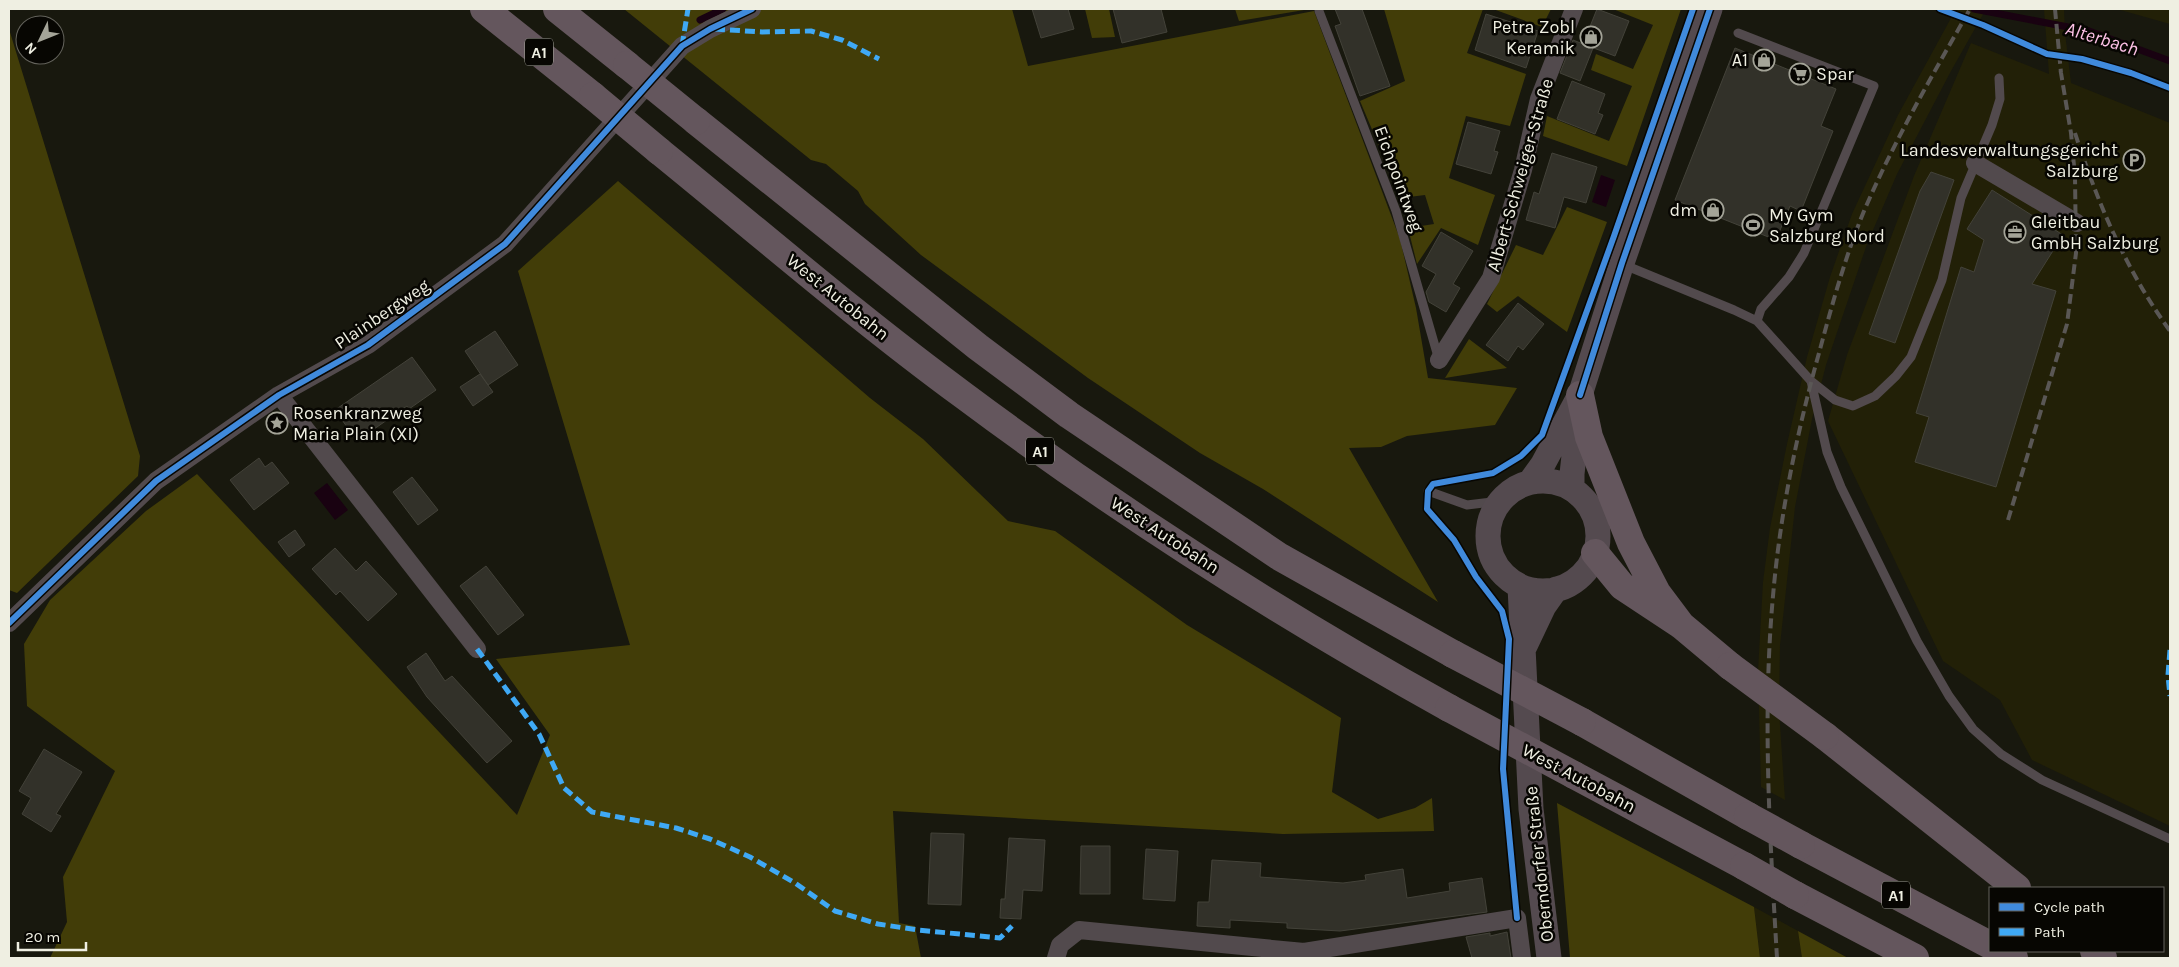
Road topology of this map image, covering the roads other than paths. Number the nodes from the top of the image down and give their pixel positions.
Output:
1 (484, 9) edge
2 (557, 9) edge
3 (752, 9) edge
4 (1574, 9) edge
5 (1710, 9) edge
6 (1319, 11) dead end
7 (1738, 33) dead end
8 (1999, 78) dead end
9 (1975, 164) junction
10 (2076, 222) dead end
11 (1622, 263) junction
12 (1757, 321) junction
13 (1439, 360) joint
14 (1811, 381) junction
15 (279, 395) junction
16 (1580, 395) junction
17 (1530, 482) junction
18 (1572, 489) junction
19 (1428, 491) dead end
20 (1500, 501) junction
21 (1595, 553) junction
22 (1520, 586) junction
23 (1556, 589) junction
24 (9, 623) edge
25 (1681, 625) junction
26 (477, 649) dead end
27 (1523, 651) junction
28 (2170, 839) edge
29 (2016, 887) edge
30 (1989, 944) edge
31 (2002, 952) edge
32 (1304, 955) edge
33 (1056, 958) edge
34 (1522, 958) edge
35 (1550, 958) edge
36 (1915, 958) edge
37 (2014, 958) edge

1 - 36 highway, West Autobahn / A1, bridge
2 - 30 highway, A1, bridge
3 - 15 street, Plainbergweg
4 - 13 street, Albert-Schweiger-Straße
5 - 11 main road
6 - 13 lane, Eichpointweg
7 - 12 lane
8 - 9 lane
9 - 10 street
9 - 14 lane
11 - 12 lane
11 - 16 main road
12 - 14 lane
14 - 28 lane
15 - 24 street, Plainbergweg
15 - 26 street
16 - 17 main road
16 - 18 main road
16 - 25 highway
17 - 18 main road
17 - 20 main road
18 - 21 main road
19 - 20 lane
20 - 22 main road
21 - 23 main road
21 - 25 highway
22 - 23 main road
22 - 27 main road, Oberndorfer Straße
23 - 27 main road, Oberndorfer Straße
25 - 29 highway, bridge
27 - 35 main road, Oberndorfer Straße
31 - 37 highway
32 - 33 street
32 - 34 street, Oberndorfer Straße

